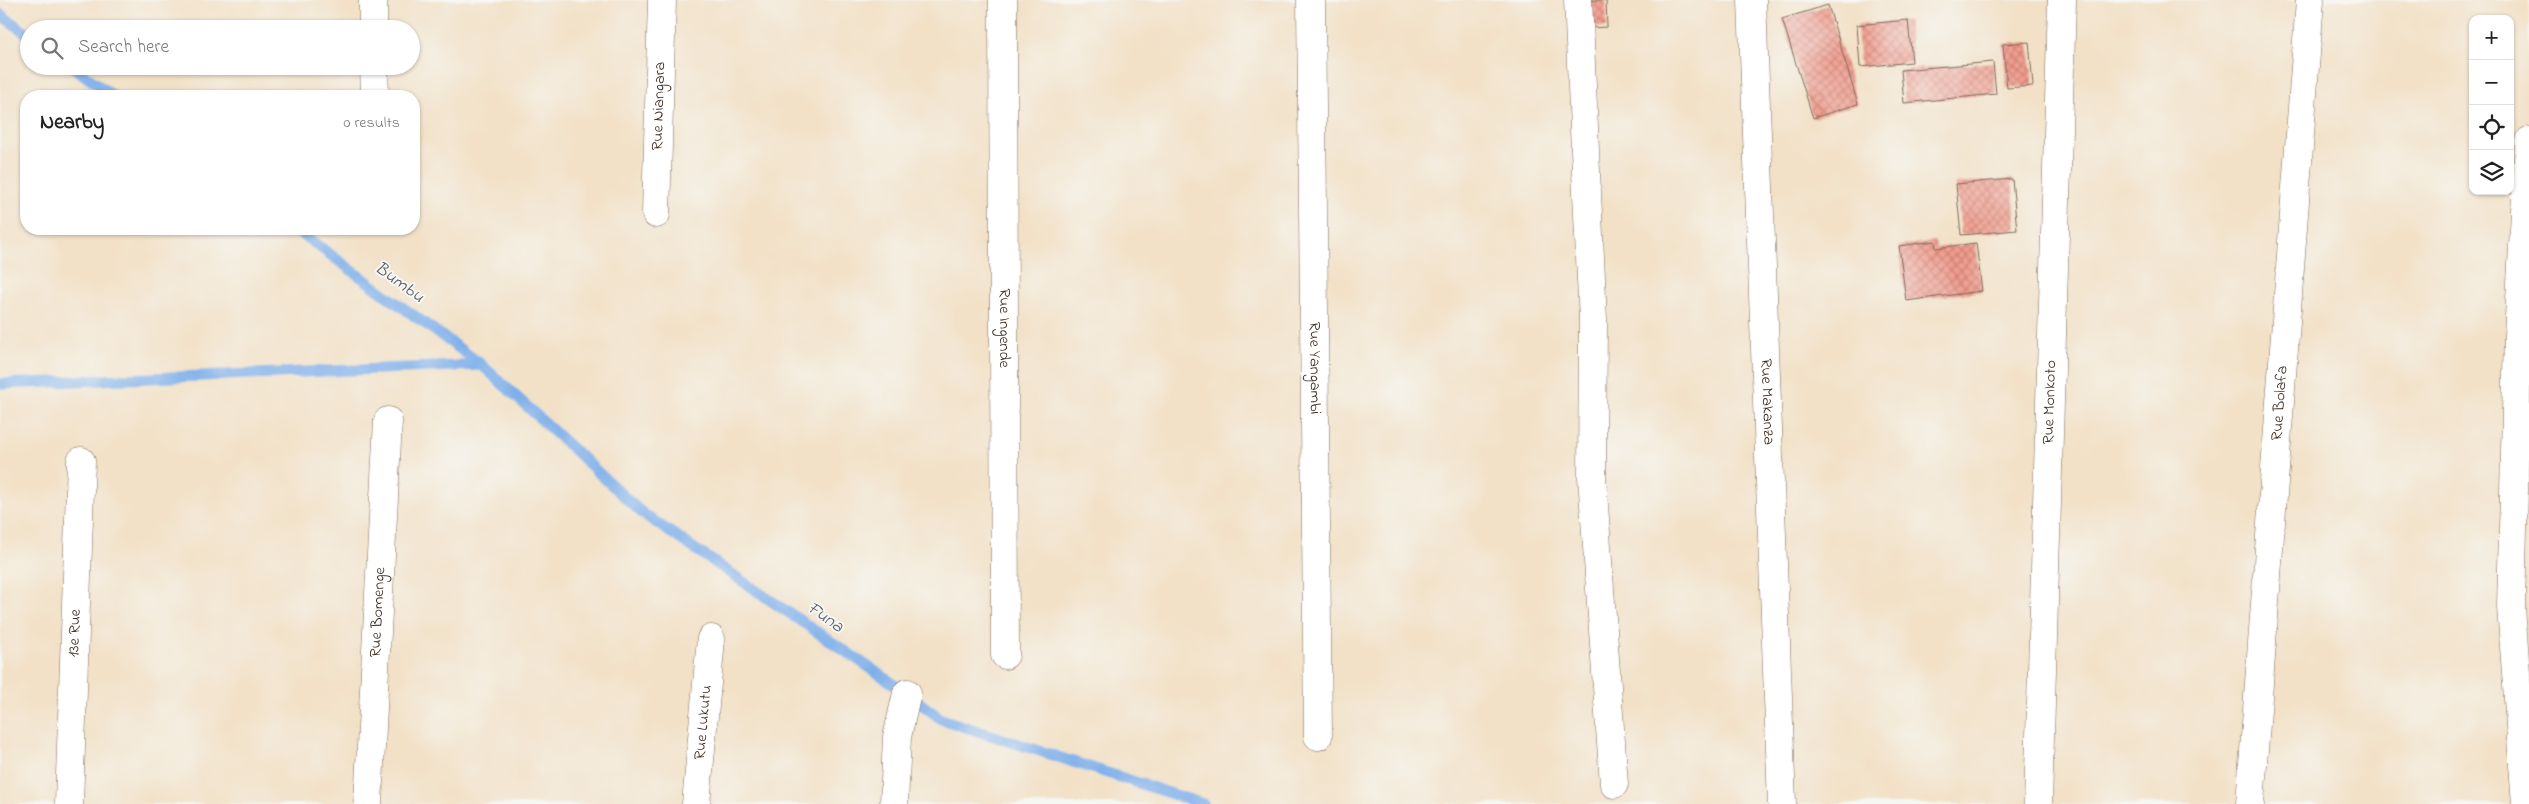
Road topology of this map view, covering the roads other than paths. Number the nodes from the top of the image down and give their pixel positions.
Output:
1 (372, 0) edge
2 (662, 0) edge
3 (1003, 0) edge
4 (1311, 0) edge
5 (1578, 0) edge
6 (1752, 0) edge
7 (2062, 0) edge
8 (2310, 0) edge
9 (373, 20) edge
10 (374, 75) edge
11 (374, 90) edge
12 (2529, 141) edge
13 (656, 214) dead end
14 (388, 421) dead end
15 (81, 461) dead end
16 (711, 639) dead end
17 (1005, 654) dead end
18 (907, 693) dead end
19 (1318, 736) dead end
20 (1614, 784) dead end
21 (69, 804) edge
22 (368, 804) edge
23 (696, 804) edge
24 (894, 804) edge
25 (1782, 804) edge
26 (2038, 804) edge
27 (2250, 804) edge
28 (2526, 804) edge

1 - 9 street
2 - 13 street, Rue Niangara
3 - 17 street, Rue Ingende
4 - 19 street, Rue Yangambi
5 - 20 street
6 - 25 street, Rue Makanza
7 - 26 street, Rue Monkoto
8 - 27 street, Rue Bolafa
10 - 11 street
12 - 28 street
14 - 22 street, Rue Bomenge
15 - 21 street, 13e Rue
16 - 23 street, Rue Lukutu
18 - 24 street

